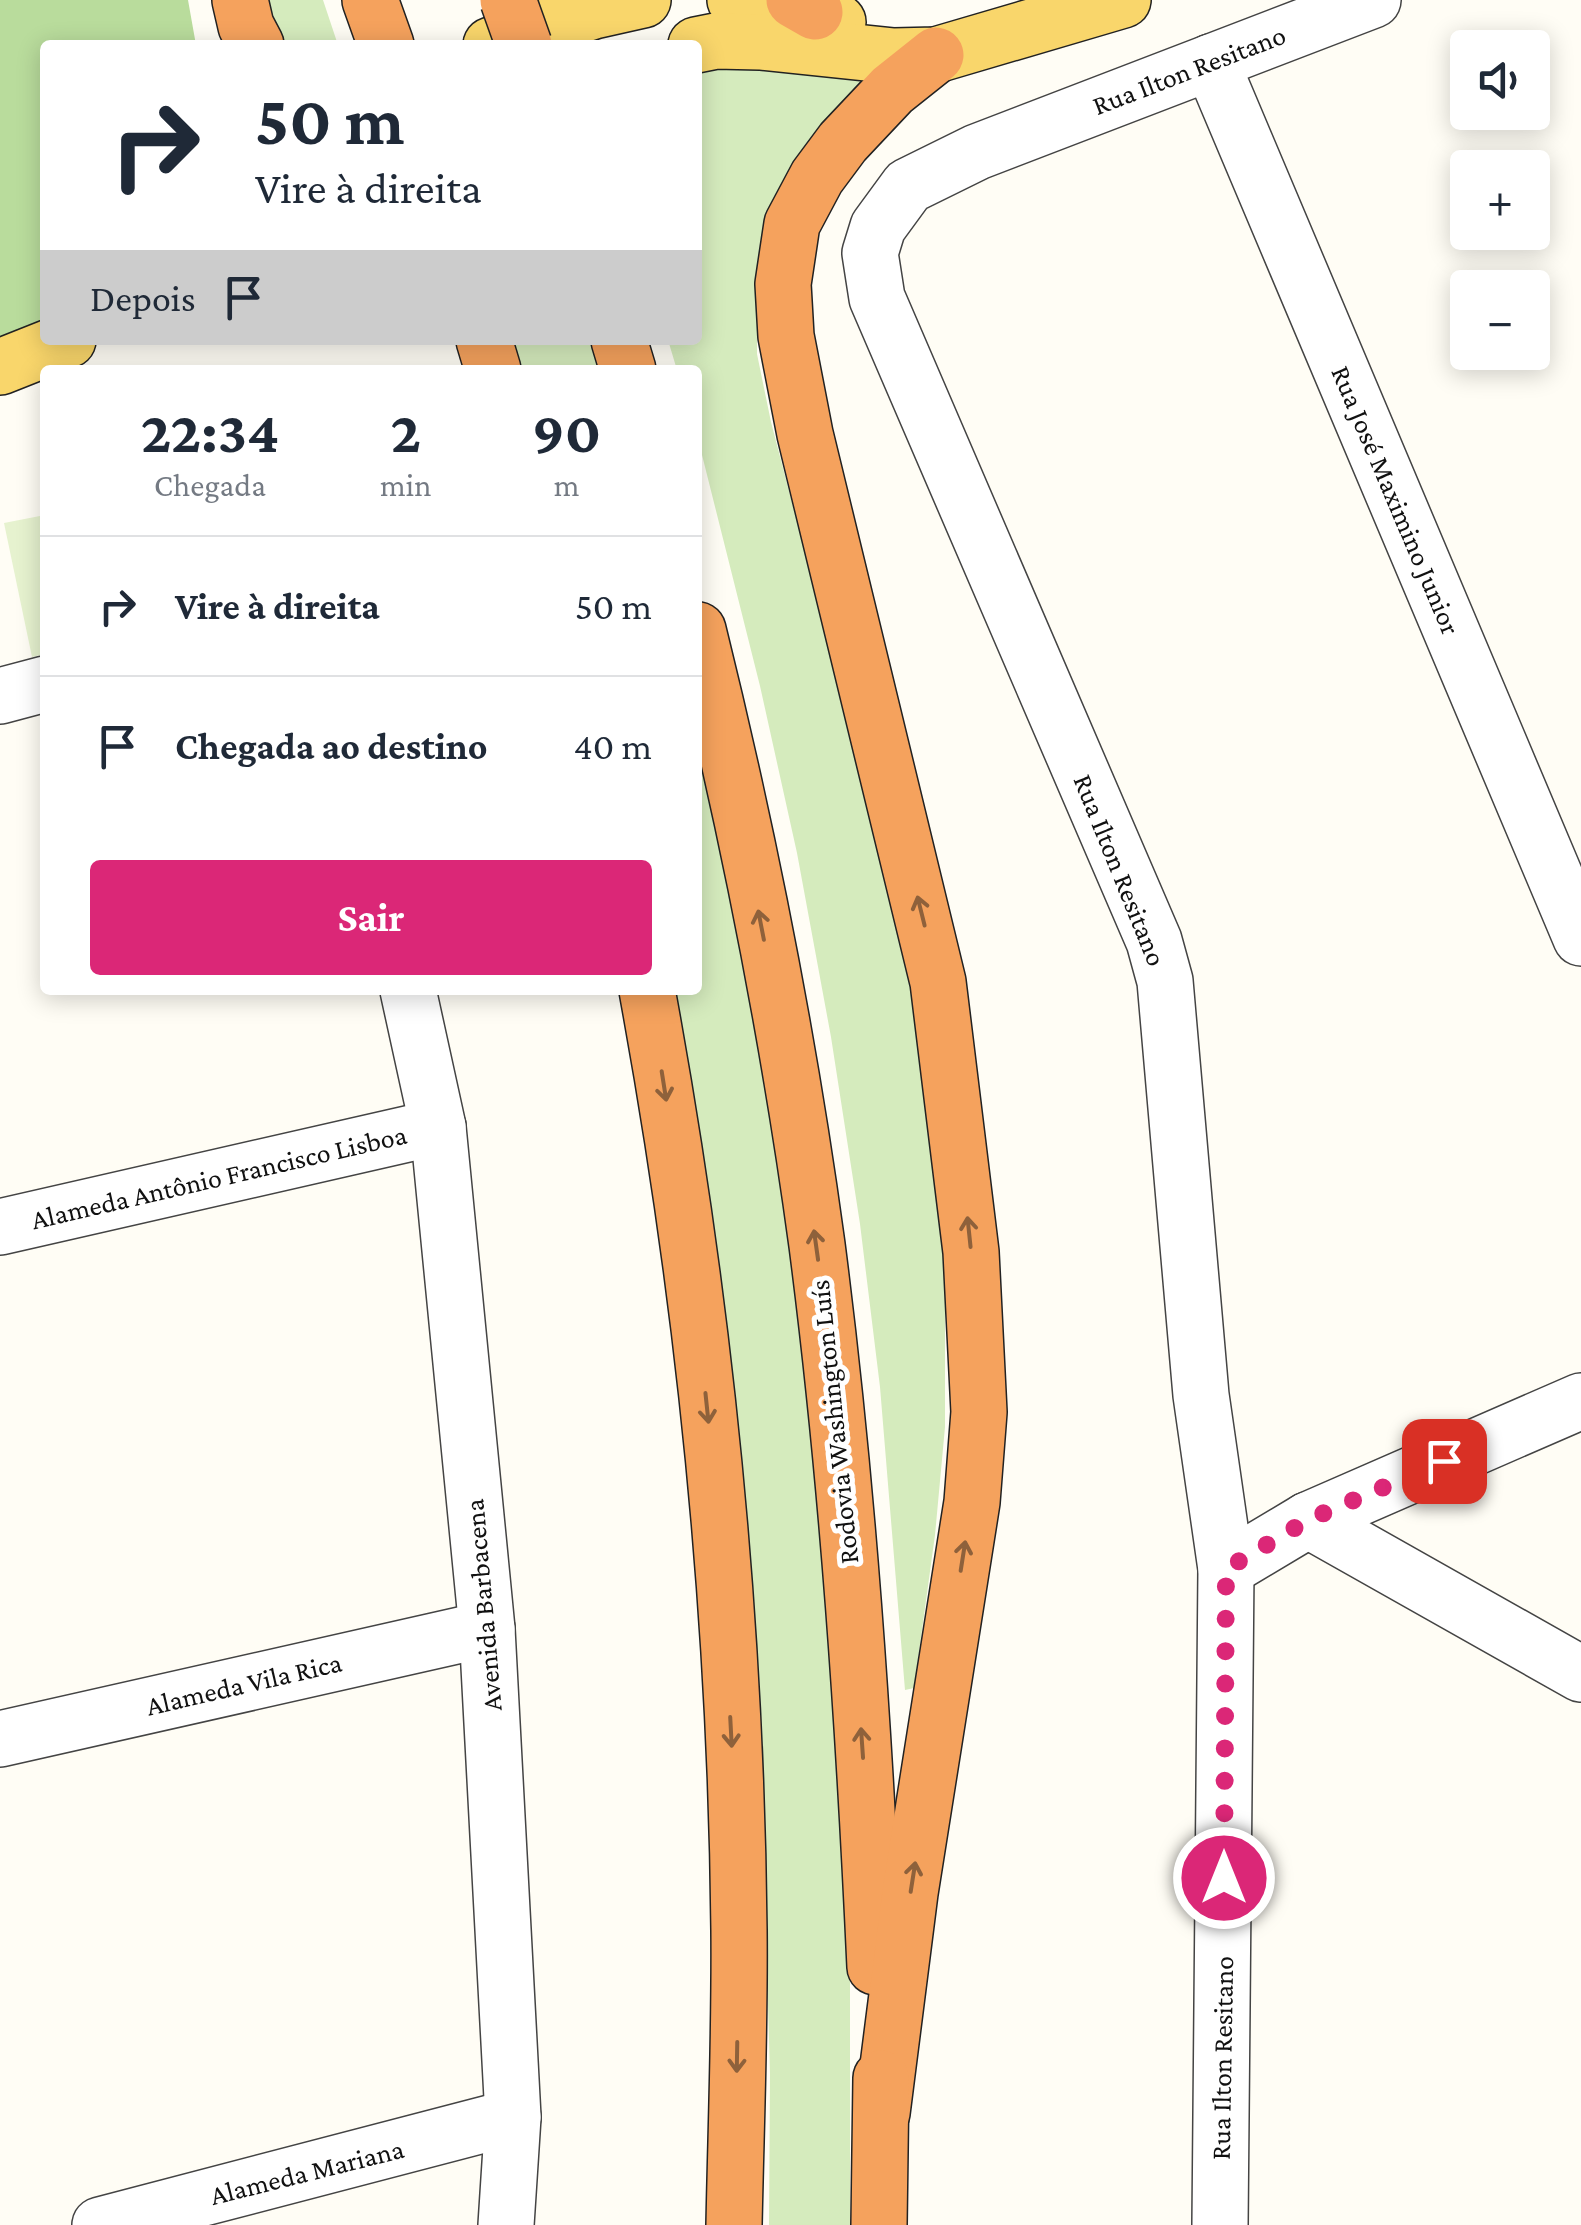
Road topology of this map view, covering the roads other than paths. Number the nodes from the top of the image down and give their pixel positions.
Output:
1 (210, 0) edge
2 (240, 0) edge
3 (370, 0) edge
4 (508, 0) edge
5 (642, 0) edge
6 (735, 0) edge
7 (1122, 0) edge
8 (1373, 0) edge
9 (805, 6) edge
10 (215, 40) edge
11 (253, 40) edge
12 (384, 40) edge
13 (507, 40) edge
14 (522, 40) edge
15 (702, 44) edge
16 (936, 55) junction
17 (1211, 62) junction
18 (55, 345) edge
19 (0, 367) edge
20 (702, 647) edge
21 (40, 685) edge
22 (0, 696) edge
23 (1581, 938) edge
24 (409, 995) edge
25 (648, 995) edge
26 (438, 1127) junction
27 (0, 1227) edge
28 (1581, 1402) edge
29 (1308, 1520) junction
30 (1226, 1569) junction
31 (487, 1629) junction
32 (1581, 1674) edge
33 (0, 1739) edge
34 (882, 2113) junction
35 (513, 2118) junction
36 (100, 2225) edge
37 (506, 2225) edge
38 (734, 2225) edge
39 (879, 2225) edge
40 (1220, 2225) edge

1 - 10 highway
2 - 11 highway
3 - 12 highway
4 - 14 highway, bridge
5 - 13 main road
6 - 9 main road
7 - 16 main road
8 - 17 street, Rua Ilton Resitano
9 - 16 main road
15 - 16 main road
34 -> 16 highway
17 - 23 street, Rua José Maximino Junior
17 - 30 street, Rua Ilton Resitano
18 - 19 main road
34 -> 20 highway, Rodovia Washington Luís
21 - 22 street
24 - 26 street, Avenida Barbacena
25 -> 38 highway
26 - 27 street, Alameda Antônio Francisco Lisboa
26 - 31 street, Avenida Barbacena
28 - 29 street
29 - 30 street
29 - 32 street
30 - 40 street, Rua Ilton Resitano
31 - 33 street, Alameda Vila Rica
31 - 35 street, Avenida Barbacena
34 - 39 highway, Rodovia Washington Luís
35 - 36 street, Alameda Mariana
35 - 37 street, Avenida Barbacena

